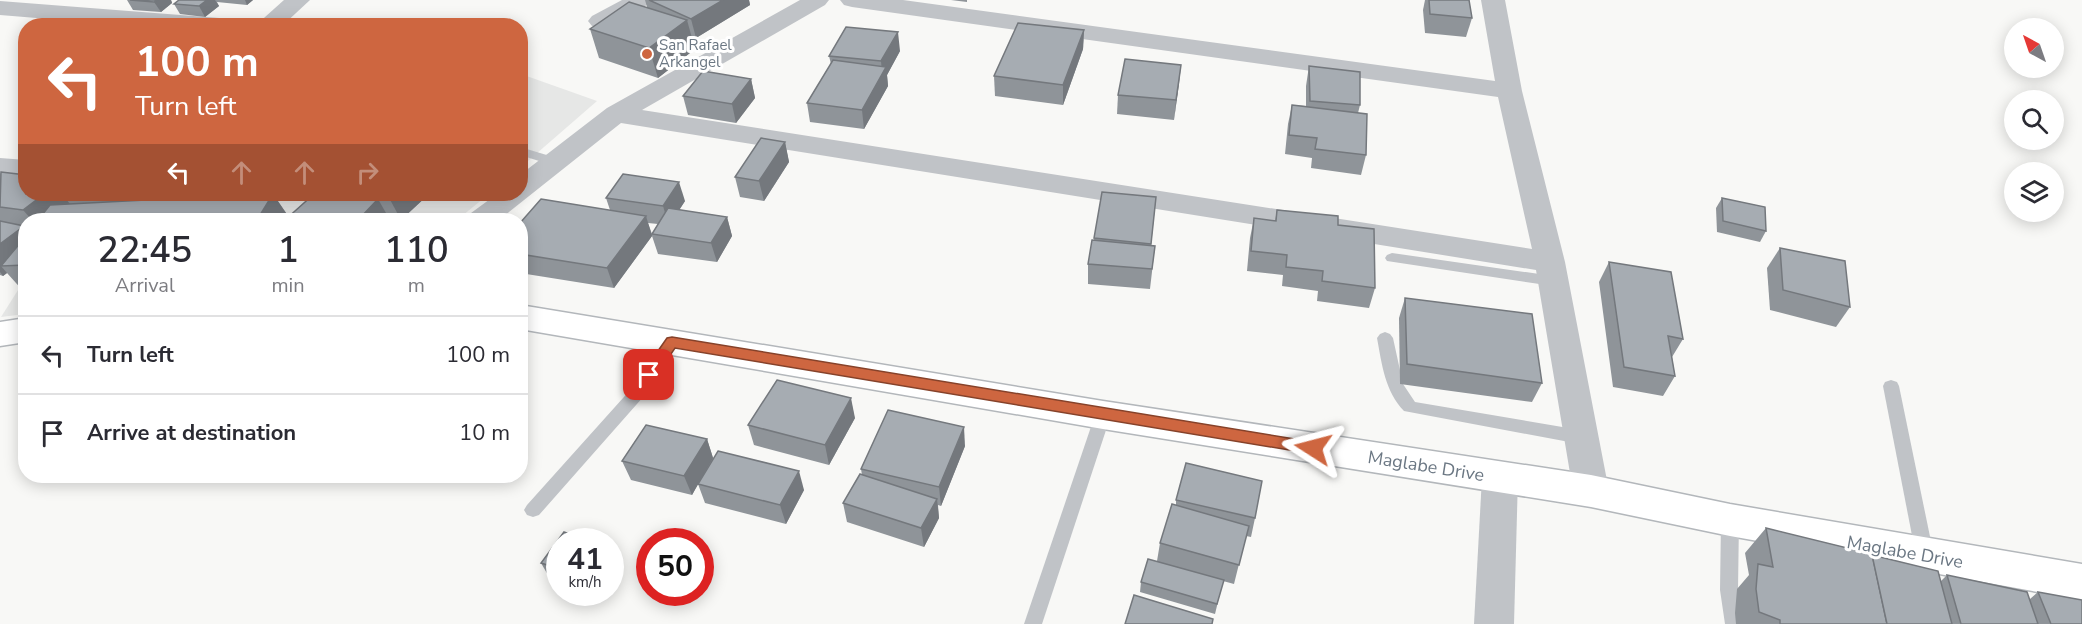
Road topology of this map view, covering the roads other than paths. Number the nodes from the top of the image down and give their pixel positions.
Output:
1 (298, 0) edge
2 (639, 0) edge
3 (818, 0) edge
4 (852, 0) edge
5 (1493, 0) edge
6 (0, 8) edge
7 (129, 18) edge
8 (277, 18) edge
9 (600, 21) edge
10 (1509, 91) junction
11 (616, 114) junction
12 (528, 154) edge
13 (555, 162) junction
14 (0, 167) edge
15 (18, 168) edge
16 (528, 183) edge
17 (506, 201) edge
18 (490, 213) edge
19 (1392, 258) dead end
20 (1551, 271) junction
21 (528, 318) edge
22 (18, 331) edge
23 (0, 334) edge
24 (1385, 338) dead end
25 (672, 342) junction
26 (1891, 386) dead end
27 (1103, 415) junction
28 (1580, 437) junction
29 (1500, 477) junction
30 (1591, 491) junction
31 (533, 510) dead end
32 (1730, 520) junction
33 (1925, 556) junction
34 (2082, 582) edge
35 (1033, 624) edge
36 (1494, 624) edge
37 (1734, 624) edge

1 - 8 street
2 - 9 street
3 - 11 street
4 - 10 street
5 - 10 street
6 - 7 street
10 - 20 street
11 - 13 street
11 - 20 street
12 - 13 lane
13 - 16 street
14 - 15 street
17 - 18 street
19 - 20 lane
20 - 28 street
21 - 25 main road, Maglabe Drive
22 - 23 main road
24 - 28 lane
25 - 27 main road, Maglabe Drive
25 - 31 lane
26 - 33 lane
27 - 29 main road, Maglabe Drive
27 - 35 lane
28 - 30 street
29 - 30 main road, Maglabe Drive
29 - 36 street
30 - 32 main road, Maglabe Drive
32 - 33 main road, Maglabe Drive
32 - 37 lane
33 - 34 main road, Maglabe Drive

